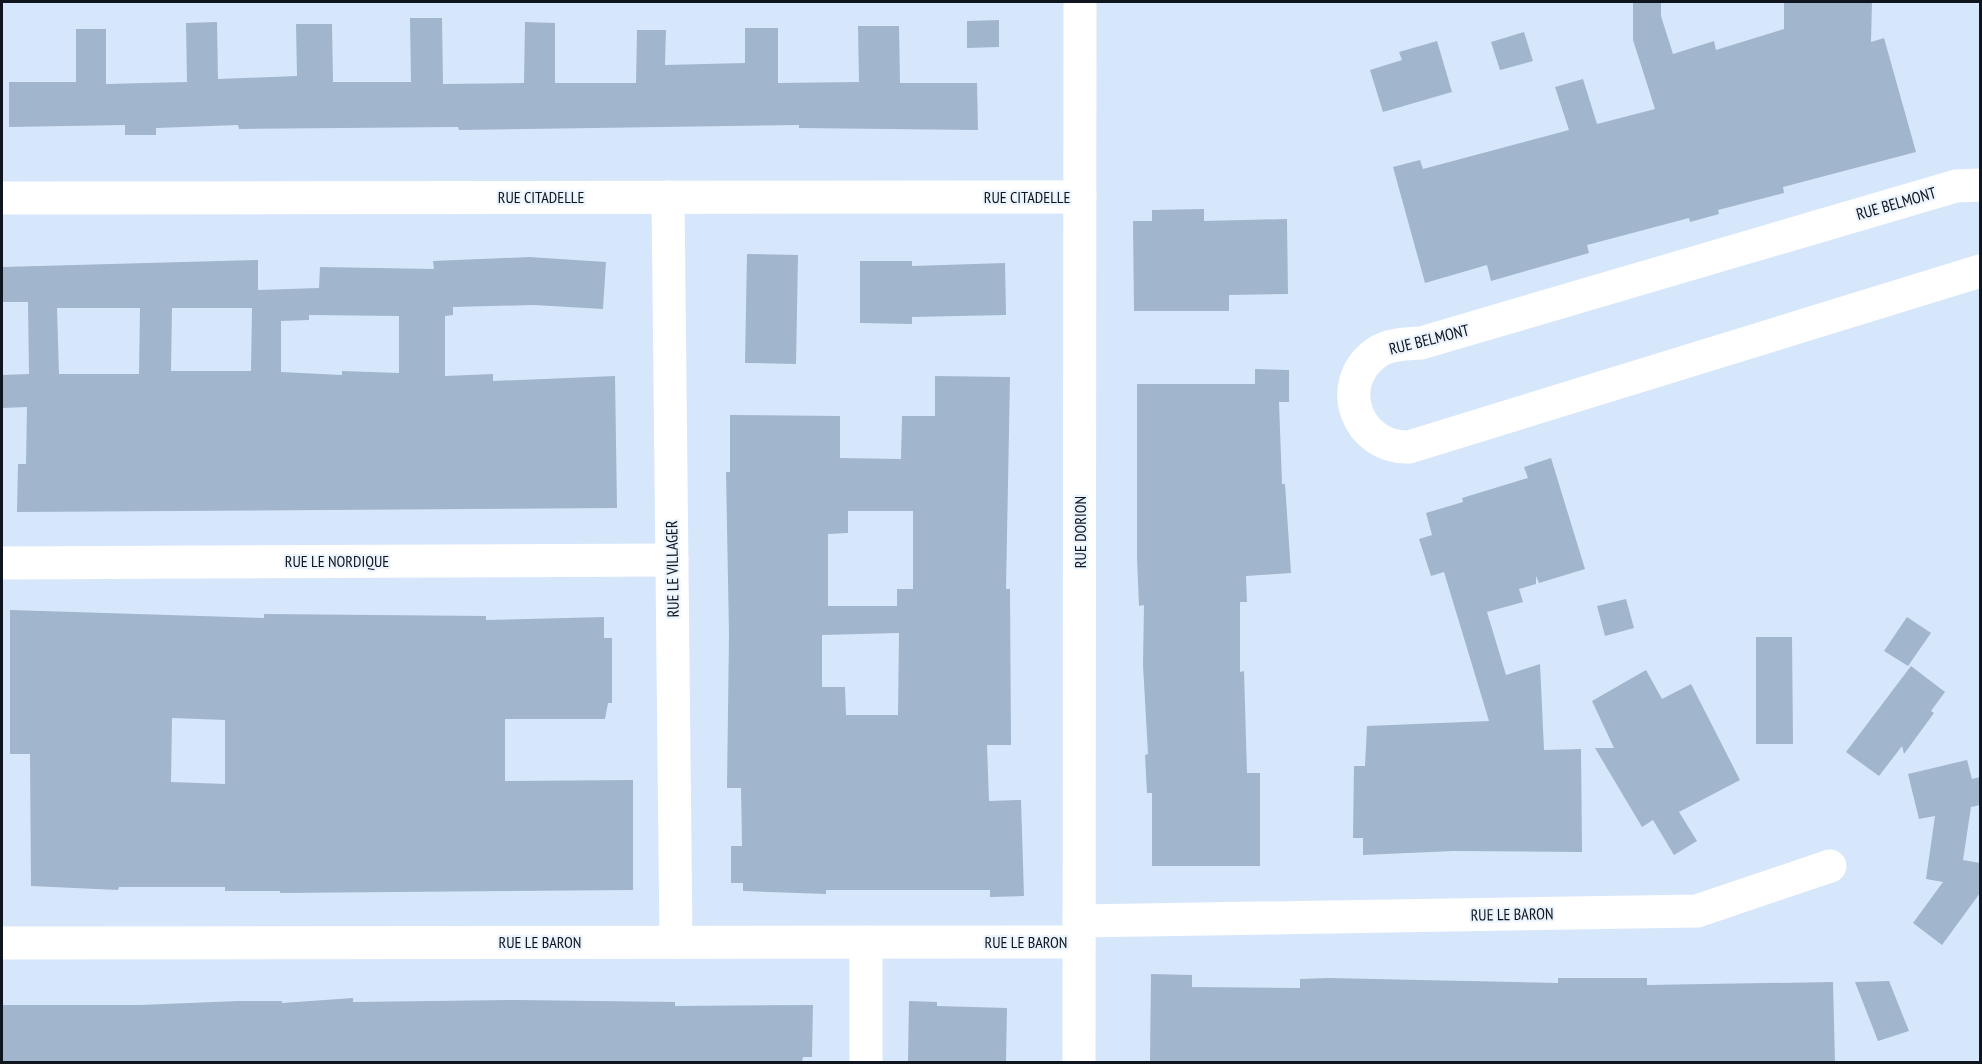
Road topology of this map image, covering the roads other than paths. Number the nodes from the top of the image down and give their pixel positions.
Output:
1 (1080, 2) edge
2 (1980, 185) edge
3 (668, 197) junction
4 (1080, 197) junction
5 (2, 198) edge
6 (1980, 271) edge
7 (672, 560) junction
8 (2, 562) edge
9 (1830, 866) dead end
10 (1079, 931) junction
11 (676, 942) junction
12 (866, 942) junction
13 (2, 943) edge
14 (866, 1062) edge
15 (1079, 1062) edge

1 - 4 street, RUE DORION
2 - 6 street, RUE BELMONT
3 - 4 street, RUE CITADELLE
3 - 5 street, RUE CITADELLE
3 - 7 street, RUE LE VILLAGER
4 - 10 street, RUE DORION
7 - 8 street, RUE LE NORDIQUE
7 - 11 street, RUE LE VILLAGER
9 - 10 street, RUE LE BARON
10 - 12 street, RUE LE BARON
10 - 15 street, RUE DORION
11 - 12 street, RUE LE BARON
11 - 13 street, RUE LE BARON
12 - 14 street

